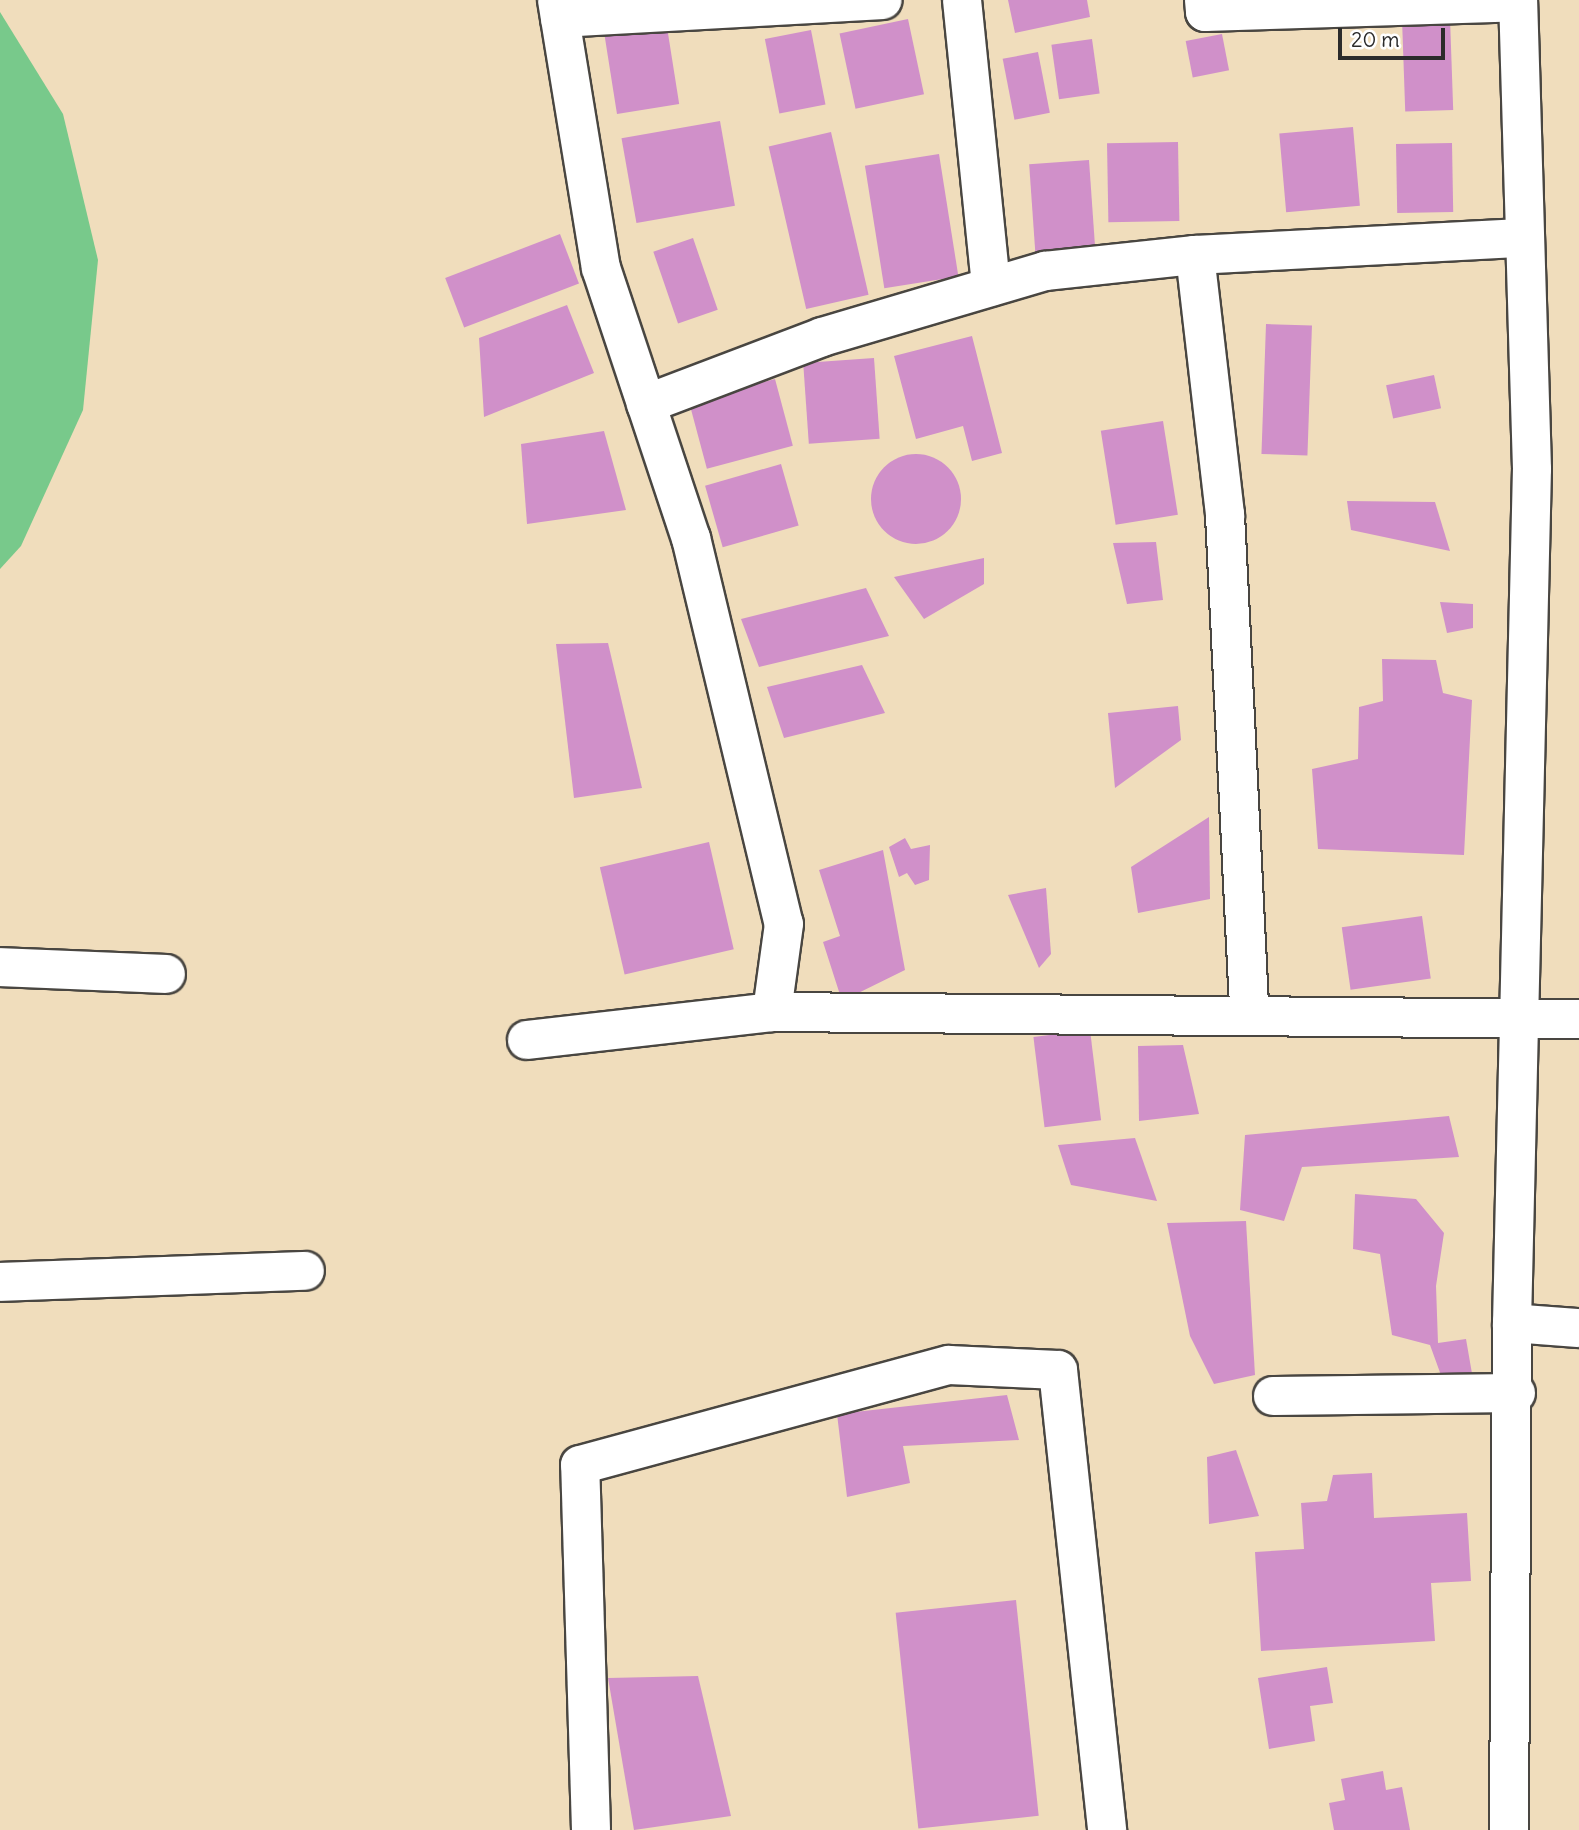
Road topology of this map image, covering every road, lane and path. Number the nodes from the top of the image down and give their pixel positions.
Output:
1 (882, 0) edge
2 (962, 0) edge
3 (1204, 0) edge
4 (1518, 1) edge
5 (558, 9) edge
6 (1522, 238) junction
7 (1195, 256) junction
8 (991, 287) junction
9 (646, 404) junction
10 (0, 967) edge
11 (166, 974) dead end
12 (772, 1012) junction
13 (1249, 1012) junction
14 (1520, 1018) junction
15 (1579, 1019) edge
16 (527, 1040) dead end
17 (305, 1271) dead end
18 (0, 1282) edge
19 (1512, 1323) junction
20 (1579, 1328) edge
21 (1516, 1393) junction
22 (1273, 1396) dead end
23 (591, 1830) edge
24 (1107, 1830) edge
25 (1509, 1830) edge

1 - 5 street
2 - 8 street
3 - 4 street
4 - 6 street
5 - 9 street
6 - 7 street
6 - 14 street
7 - 8 street
7 - 13 street
8 - 9 street
9 - 12 street
10 - 11 street
12 - 13 street
12 - 16 street
13 - 14 street
14 - 15 street
14 - 19 street
17 - 18 street
19 - 20 street
19 - 21 street
21 - 22 street
21 - 25 street
23 - 24 street

